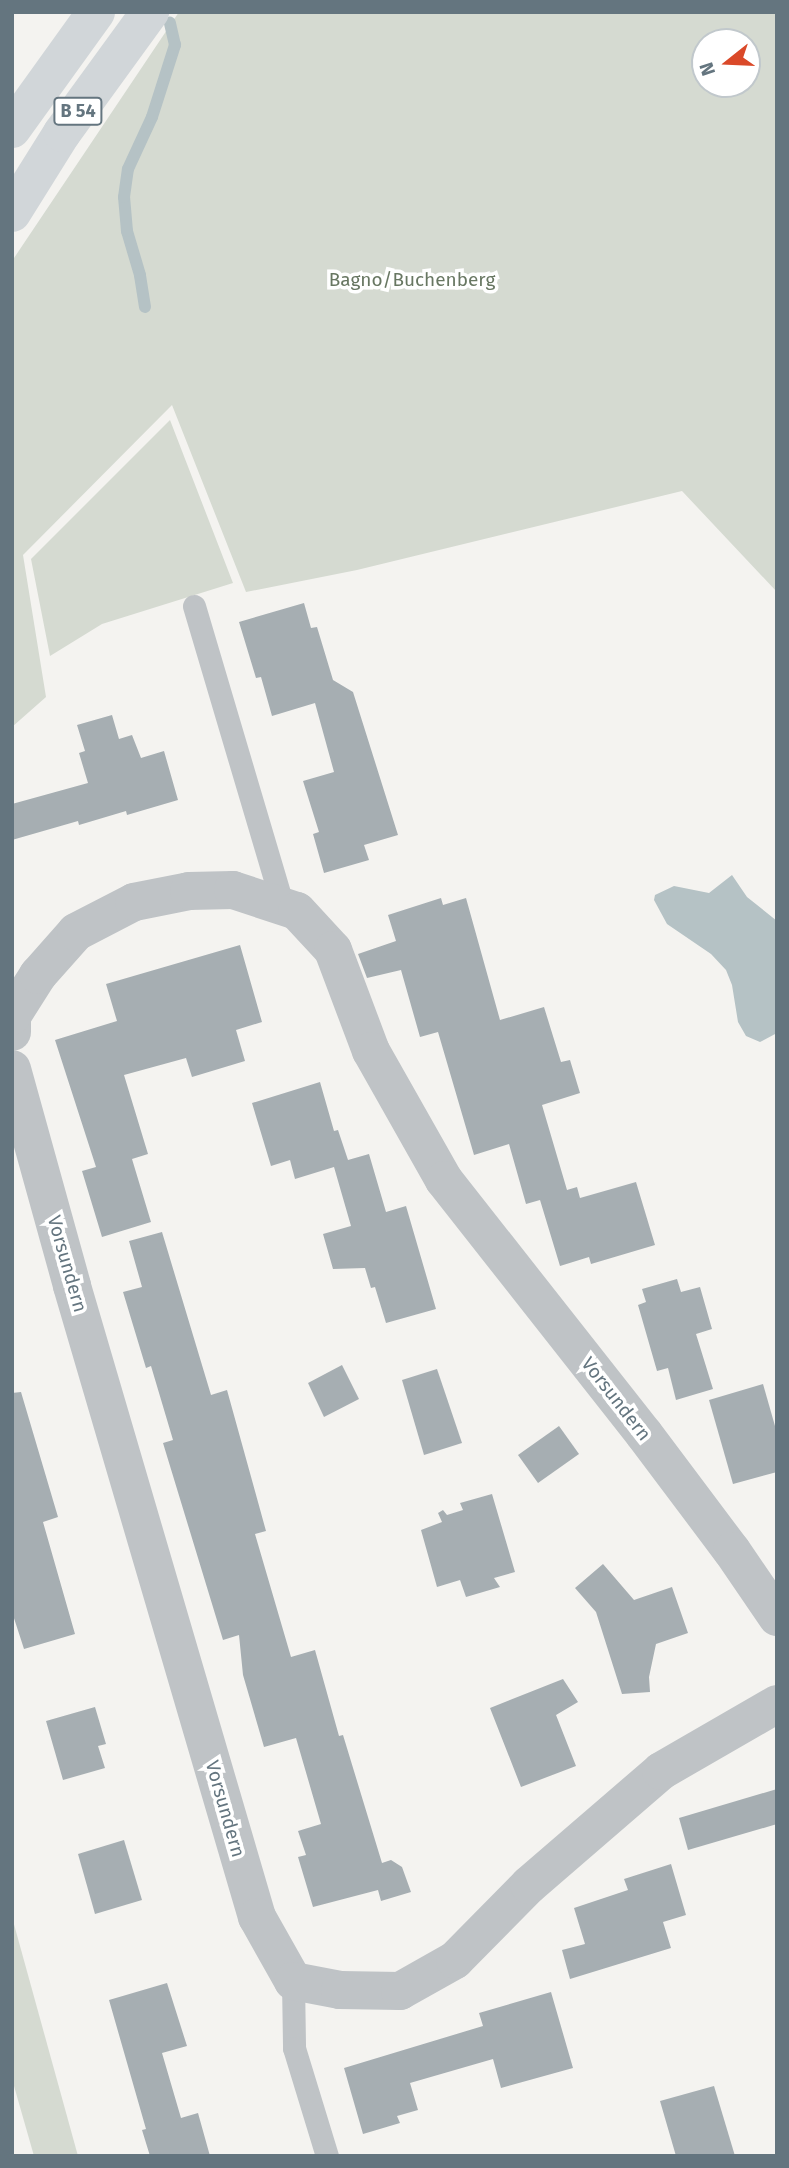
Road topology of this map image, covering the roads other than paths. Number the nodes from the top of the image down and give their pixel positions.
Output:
1 (96, 12) edge
2 (150, 12) edge
3 (12, 128) edge
4 (12, 213) edge
5 (194, 606) dead end
6 (283, 907) junction
7 (12, 1032) edge
8 (12, 1069) edge
9 (777, 1617) edge
10 (777, 1704) edge
11 (293, 1980) junction
12 (327, 2156) edge

1 - 3 highway, B 54
2 - 4 highway, B 54
5 - 6 lane
6 - 7 street, Vorsundern
6 - 9 street, Vorsundern
8 - 11 street, Vorsundern
10 - 11 street
11 - 12 lane

